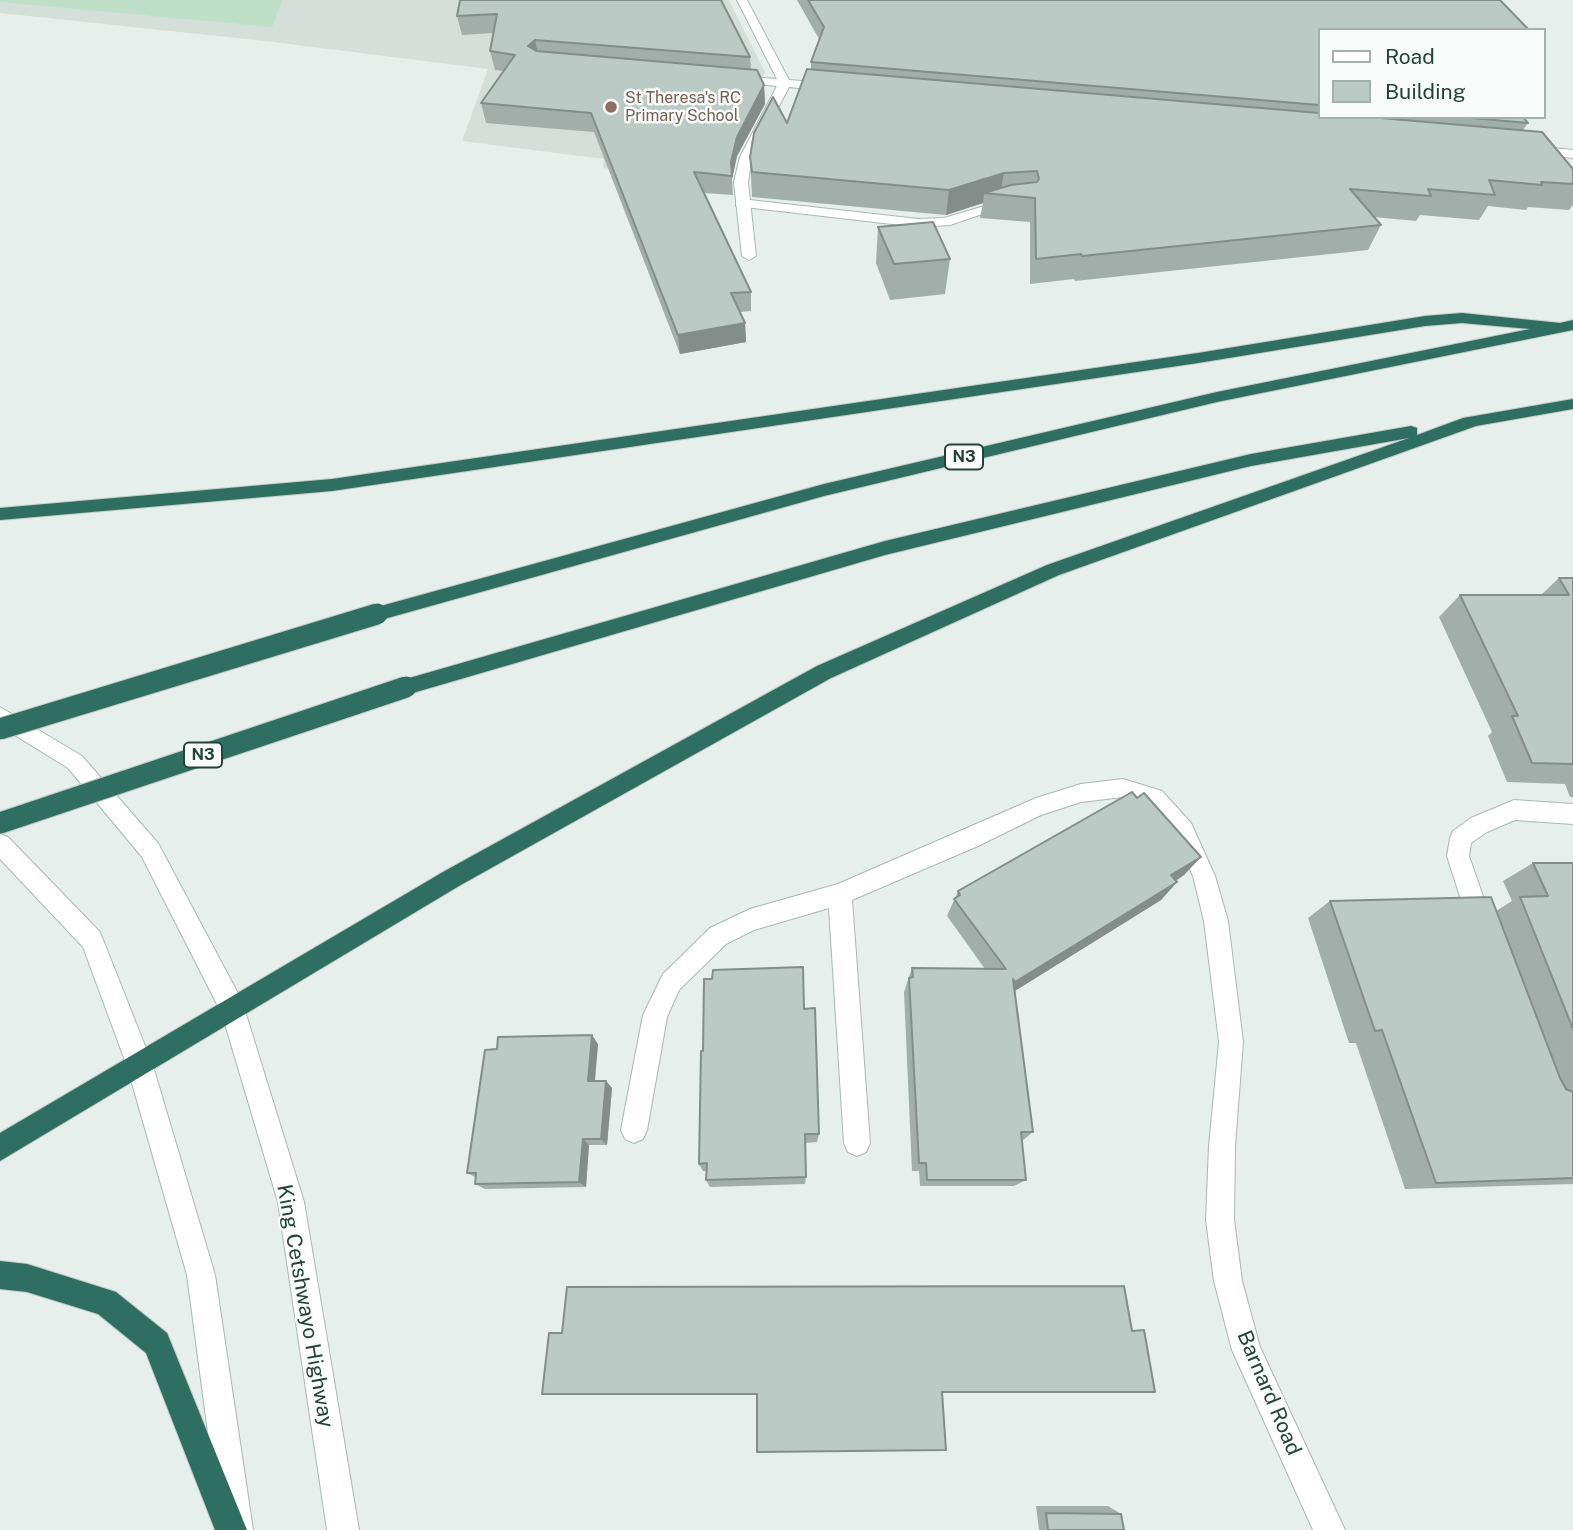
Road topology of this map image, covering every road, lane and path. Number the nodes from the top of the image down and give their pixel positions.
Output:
1 (742, 0) edge
2 (717, 78) edge
3 (785, 83) junction
4 (841, 88) edge
5 (1518, 149) edge
6 (1573, 154) edge
7 (1026, 201) edge
8 (741, 203) junction
9 (749, 256) dead end
10 (1565, 326) edge
11 (1573, 404) edge
12 (1474, 421) junction
13 (0, 514) edge
14 (0, 715) edge
15 (0, 729) edge
16 (1573, 814) edge
17 (0, 823) edge
18 (0, 844) edge
19 (840, 894) junction
20 (1486, 940) edge
21 (233, 1010) junction
22 (140, 1066) junction
23 (634, 1130) dead end
24 (857, 1143) dead end
25 (0, 1148) edge
26 (0, 1275) edge
27 (231, 1530) edge
28 (237, 1530) edge
29 (343, 1530) edge
30 (1329, 1530) edge

1 - 3 street
2 - 3 street
3 - 4 street
3 - 8 street
5 - 6 street
7 - 8 street
8 - 9 street
10 - 13 highway
10 - 15 highway, N3, bridge
11 - 12 highway, N3
12 - 17 highway, N3, bridge
12 - 21 highway
14 - 21 street, King Cetshwayo Highway
16 - 20 street
18 - 22 street
19 - 23 street, Barnard Road
19 - 24 street
19 - 30 street, Barnard Road
21 - 22 highway
21 - 29 street, King Cetshwayo Highway
22 - 25 highway
22 - 28 street
26 - 27 highway

